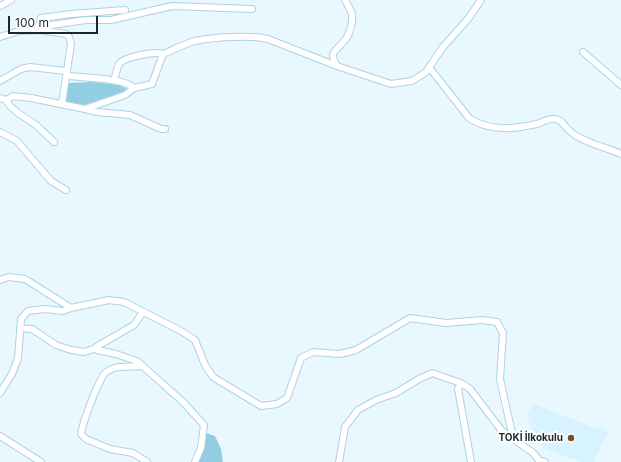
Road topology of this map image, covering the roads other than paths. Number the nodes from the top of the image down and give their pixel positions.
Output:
1 (11, 0) edge
2 (345, 0) edge
3 (481, 0) edge
4 (0, 6) edge
5 (252, 8) dead end
6 (125, 10) dead end
7 (38, 28) junction
8 (0, 37) edge
9 (583, 52) dead end
10 (163, 54) junction
11 (337, 66) junction
12 (430, 67) junction
13 (66, 71) junction
14 (114, 80) junction
15 (0, 81) edge
16 (621, 85) edge
17 (134, 88) junction
18 (3, 99) edge
19 (62, 104) junction
20 (85, 109) junction
21 (165, 129) dead end
22 (0, 132) edge
23 (54, 142) dead end
24 (621, 154) edge
25 (66, 190) dead end
26 (0, 280) edge
27 (71, 308) junction
28 (142, 312) junction
29 (20, 328) junction
30 (96, 348) junction
31 (142, 366) junction
32 (461, 383) junction
33 (0, 393) edge
34 (0, 436) edge
35 (513, 438) junction
36 (41, 462) edge
37 (147, 462) edge
38 (195, 462) edge
39 (340, 462) edge
40 (471, 462) edge
41 (545, 462) edge

1 - 4 street
2 - 11 street
3 - 12 street
5 - 7 street
6 - 7 street
7 - 8 street
7 - 13 street
9 - 16 street
10 - 11 street
10 - 14 street
10 - 17 street
11 - 12 street
12 - 24 street
13 - 14 street
13 - 15 street
13 - 19 street
14 - 17 street
17 - 20 street
18 - 19 street
18 - 23 street
19 - 20 street
20 - 21 street
22 - 25 street
26 - 27 street
27 - 28 street
27 - 29 street
28 - 30 street
28 - 35 street
29 - 30 street
29 - 33 street
30 - 31 street
31 - 37 street
31 - 38 street
32 - 35 street
32 - 39 street
32 - 40 street
34 - 36 street
35 - 41 street

